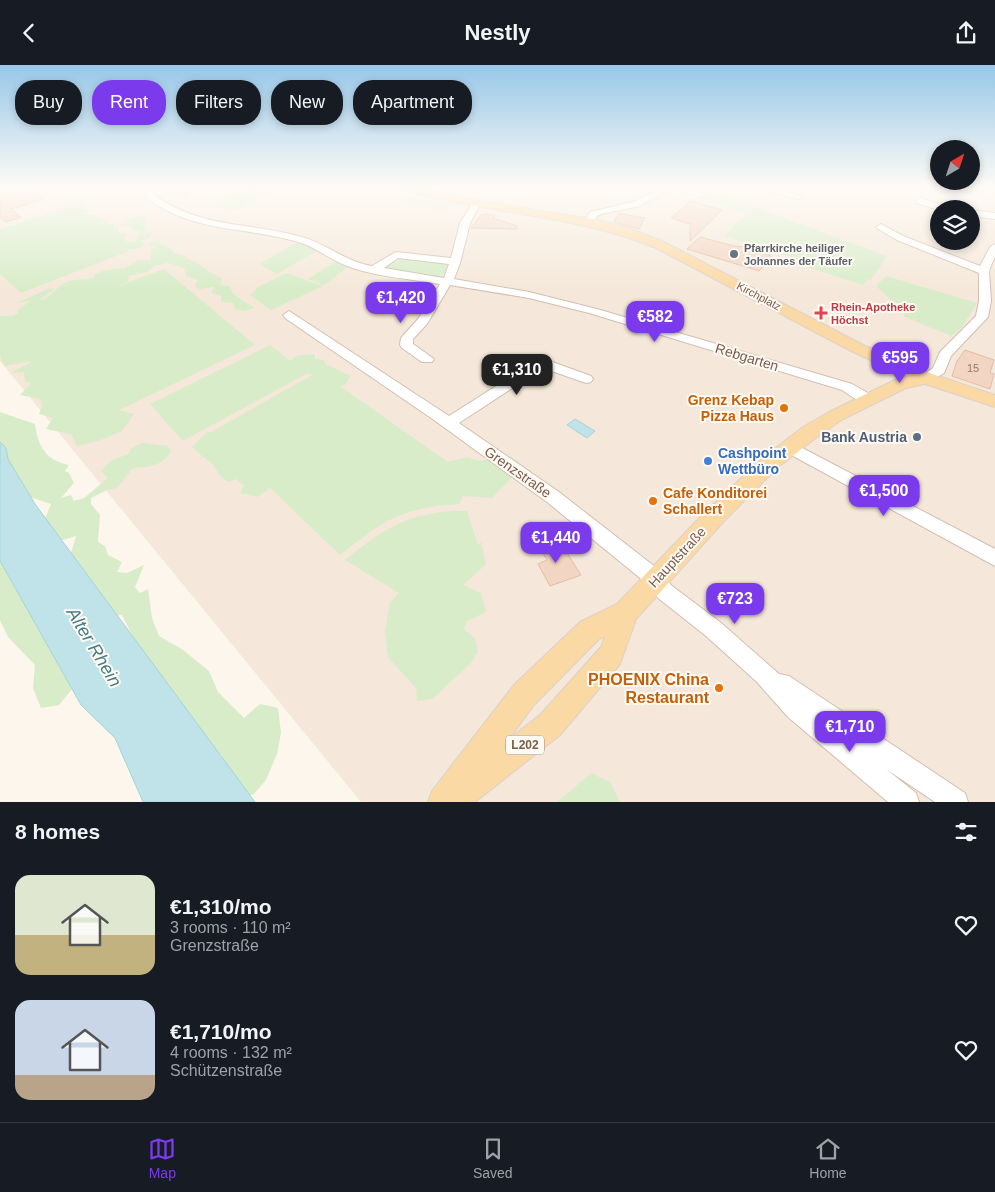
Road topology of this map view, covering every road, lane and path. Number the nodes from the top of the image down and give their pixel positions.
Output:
1 (198, 221) edge
2 (466, 221) edge
3 (585, 221) edge
4 (589, 222) joint
5 (882, 227) dead end
6 (994, 250) edge
7 (455, 262) junction
8 (375, 269) junction
9 (984, 271) junction
10 (448, 280) junction
11 (289, 315) dead end
12 (427, 359) dead end
13 (926, 378) junction
14 (586, 379) dead end
15 (868, 399) junction
16 (995, 401) edge
17 (448, 423) junction
18 (789, 447) junction
19 (995, 558) edge
20 (640, 597) junction
21 (765, 674) junction
22 (443, 802) edge
23 (450, 802) edge
24 (907, 802) edge
25 (956, 802) edge

1 - 8 street, Rebgarten
2 - 7 street
3 - 4 main road
4 - 13 main road, Kirchplatz
5 - 9 street
6 - 9 street
7 - 8 street
7 - 10 street
8 - 10 street, Rebgarten
9 - 13 street
10 - 12 street
10 - 15 street, Rebgarten
11 - 17 street, Grenzstraße
13 - 15 main road, Hauptstraße / L202
13 - 16 main road
14 - 17 street
15 - 18 main road, Hauptstraße / L202
17 - 20 street, Grenzstraße
18 - 19 street
18 - 20 main road, Hauptstraße / L202
20 - 21 street, Grenzstraße
20 - 22 main road, L202
20 - 23 main road, L202
21 - 24 street
21 - 25 street

